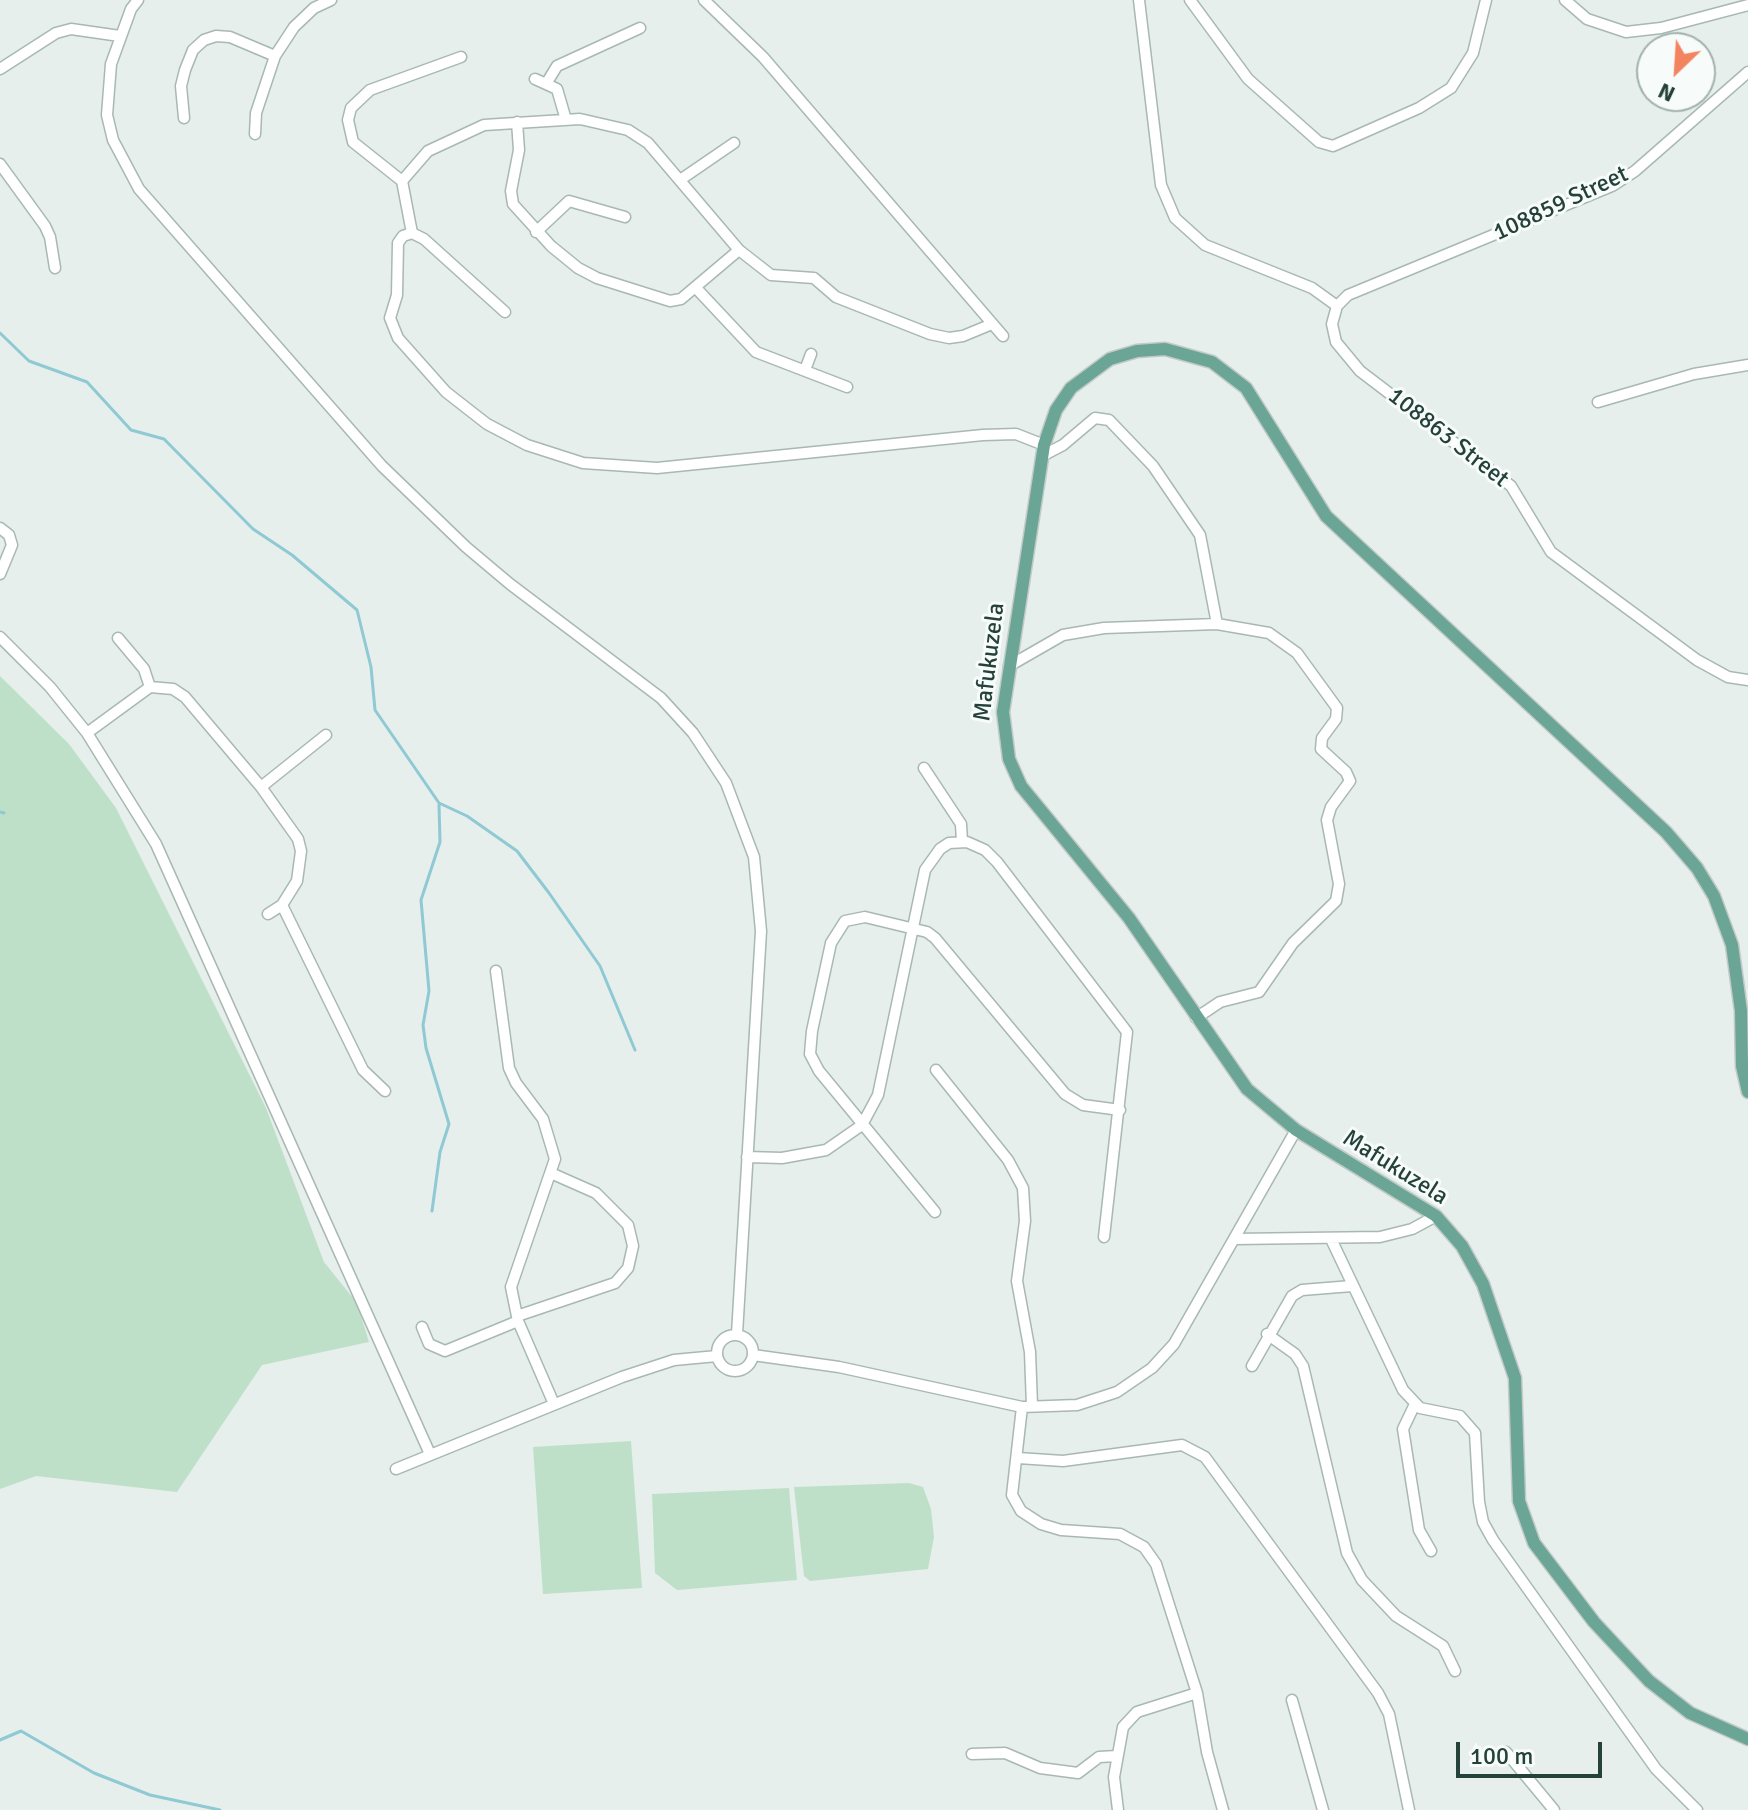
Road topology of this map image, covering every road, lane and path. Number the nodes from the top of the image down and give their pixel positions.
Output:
1 (138, 0) edge
2 (331, 0) edge
3 (704, 0) edge
4 (1139, 0) edge
5 (1190, 0) edge
6 (1486, 0) edge
7 (1565, 0) edge
8 (1748, 5) edge
9 (640, 28) dead end
10 (120, 36) junction
11 (275, 56) junction
12 (461, 57) dead end
13 (0, 69) edge
14 (1748, 72) edge
15 (184, 118) dead end
16 (566, 120) junction
17 (517, 122) junction
18 (255, 134) dead end
19 (734, 143) dead end
20 (0, 164) edge
21 (680, 180) junction
22 (402, 181) junction
23 (625, 217) dead end
24 (536, 232) junction
25 (412, 233) junction
26 (739, 250) junction
27 (55, 268) dead end
28 (696, 288) junction
29 (1337, 306) junction
30 (505, 312) dead end
31 (992, 324) junction
32 (1003, 336) dead end
33 (811, 354) dead end
34 (1748, 365) edge
35 (805, 370) junction
36 (847, 387) dead end
37 (1598, 402) dead end
38 (1043, 450) junction
39 (0, 528) edge
40 (0, 574) edge
41 (1217, 624) junction
42 (0, 637) edge
43 (118, 638) dead end
44 (1009, 666) junction
45 (1748, 680) edge
46 (150, 687) junction
47 (87, 733) junction
48 (326, 735) dead end
49 (924, 768) dead end
50 (261, 787) junction
51 (962, 842) junction
52 (282, 905) junction
53 (268, 914) dead end
54 (913, 929) junction
55 (496, 971) dead end
56 (1196, 1018) junction
57 (936, 1070) dead end
58 (385, 1091) dead end
59 (1748, 1092) edge
60 (1120, 1110) junction
61 (862, 1125) junction
62 (1296, 1130) junction
63 (747, 1157) junction
64 (553, 1174) junction
65 (935, 1212) dead end
66 (1436, 1216) junction
67 (1104, 1237) dead end
68 (1235, 1239) junction
69 (1331, 1239) junction
70 (1352, 1286) junction
71 (517, 1319) junction
72 (422, 1327) dead end
73 (737, 1334) junction
74 (1267, 1334) junction
75 (753, 1355) junction
76 (717, 1356) junction
77 (1252, 1366) dead end
78 (554, 1404) junction
79 (1415, 1404) junction
80 (1027, 1406) junction
81 (430, 1454) junction
82 (1018, 1458) junction
83 (396, 1469) dead end
84 (1431, 1551) dead end
85 (1455, 1671) dead end
86 (1197, 1693) junction
87 (1292, 1700) dead end
88 (1748, 1739) edge
89 (1506, 1752) dead end
90 (972, 1754) dead end
91 (1117, 1756) junction
92 (1118, 1810) edge
93 (1223, 1810) edge
94 (1323, 1810) edge
95 (1409, 1810) edge
96 (1554, 1810) edge
97 (1697, 1810) edge

1 - 10 street
2 - 11 street
3 - 31 street
4 - 29 street
5 - 6 street
7 - 8 street
9 - 16 street
10 - 13 street
10 - 63 street
11 - 15 street
11 - 18 street
12 - 22 street
14 - 29 street, 108859 Street
16 - 17 street
16 - 21 street
17 - 22 street
17 - 24 street
19 - 21 street
20 - 27 street
21 - 26 street
22 - 25 street
23 - 24 street
24 - 28 street
25 - 30 street
25 - 38 street
26 - 28 street
26 - 31 street
28 - 35 street
29 - 45 street, 108863 Street
31 - 32 street
33 - 35 street
34 - 37 street
35 - 36 street
38 - 41 street
38 - 44 main road, Mafukuzela
38 - 59 main road, Mafukuzela
39 - 40 street
41 - 44 street
41 - 56 street
42 - 47 street
43 - 46 street
44 - 56 main road, Mafukuzela
46 - 47 street
46 - 50 street
47 - 81 street
48 - 50 street
49 - 51 street
50 - 52 street
51 - 54 street
51 - 60 street
52 - 53 street
52 - 58 street
54 - 60 street
54 - 61 street
54 - 61 street
55 - 64 street
56 - 62 main road, Mafukuzela
57 - 80 street
60 - 67 street
61 - 63 street
61 - 65 street
62 - 66 main road, Mafukuzela
62 - 68 street
63 - 73 street
64 - 71 street
64 - 71 street
66 - 69 street
66 - 88 main road, Mafukuzela
68 - 69 street
68 - 80 street
69 - 70 street
70 - 74 street
70 - 79 street
71 - 72 street
71 - 78 street
73 - 75 street
73 - 76 street
74 - 77 street
74 - 85 street
75 - 76 street
75 - 80 street
76 - 78 street
78 - 81 street
79 - 84 street
79 - 97 street
80 - 82 street
81 - 83 street
82 - 86 street
82 - 95 street
86 - 91 street
86 - 93 street
87 - 94 street
89 - 96 street
90 - 91 street
91 - 92 street

